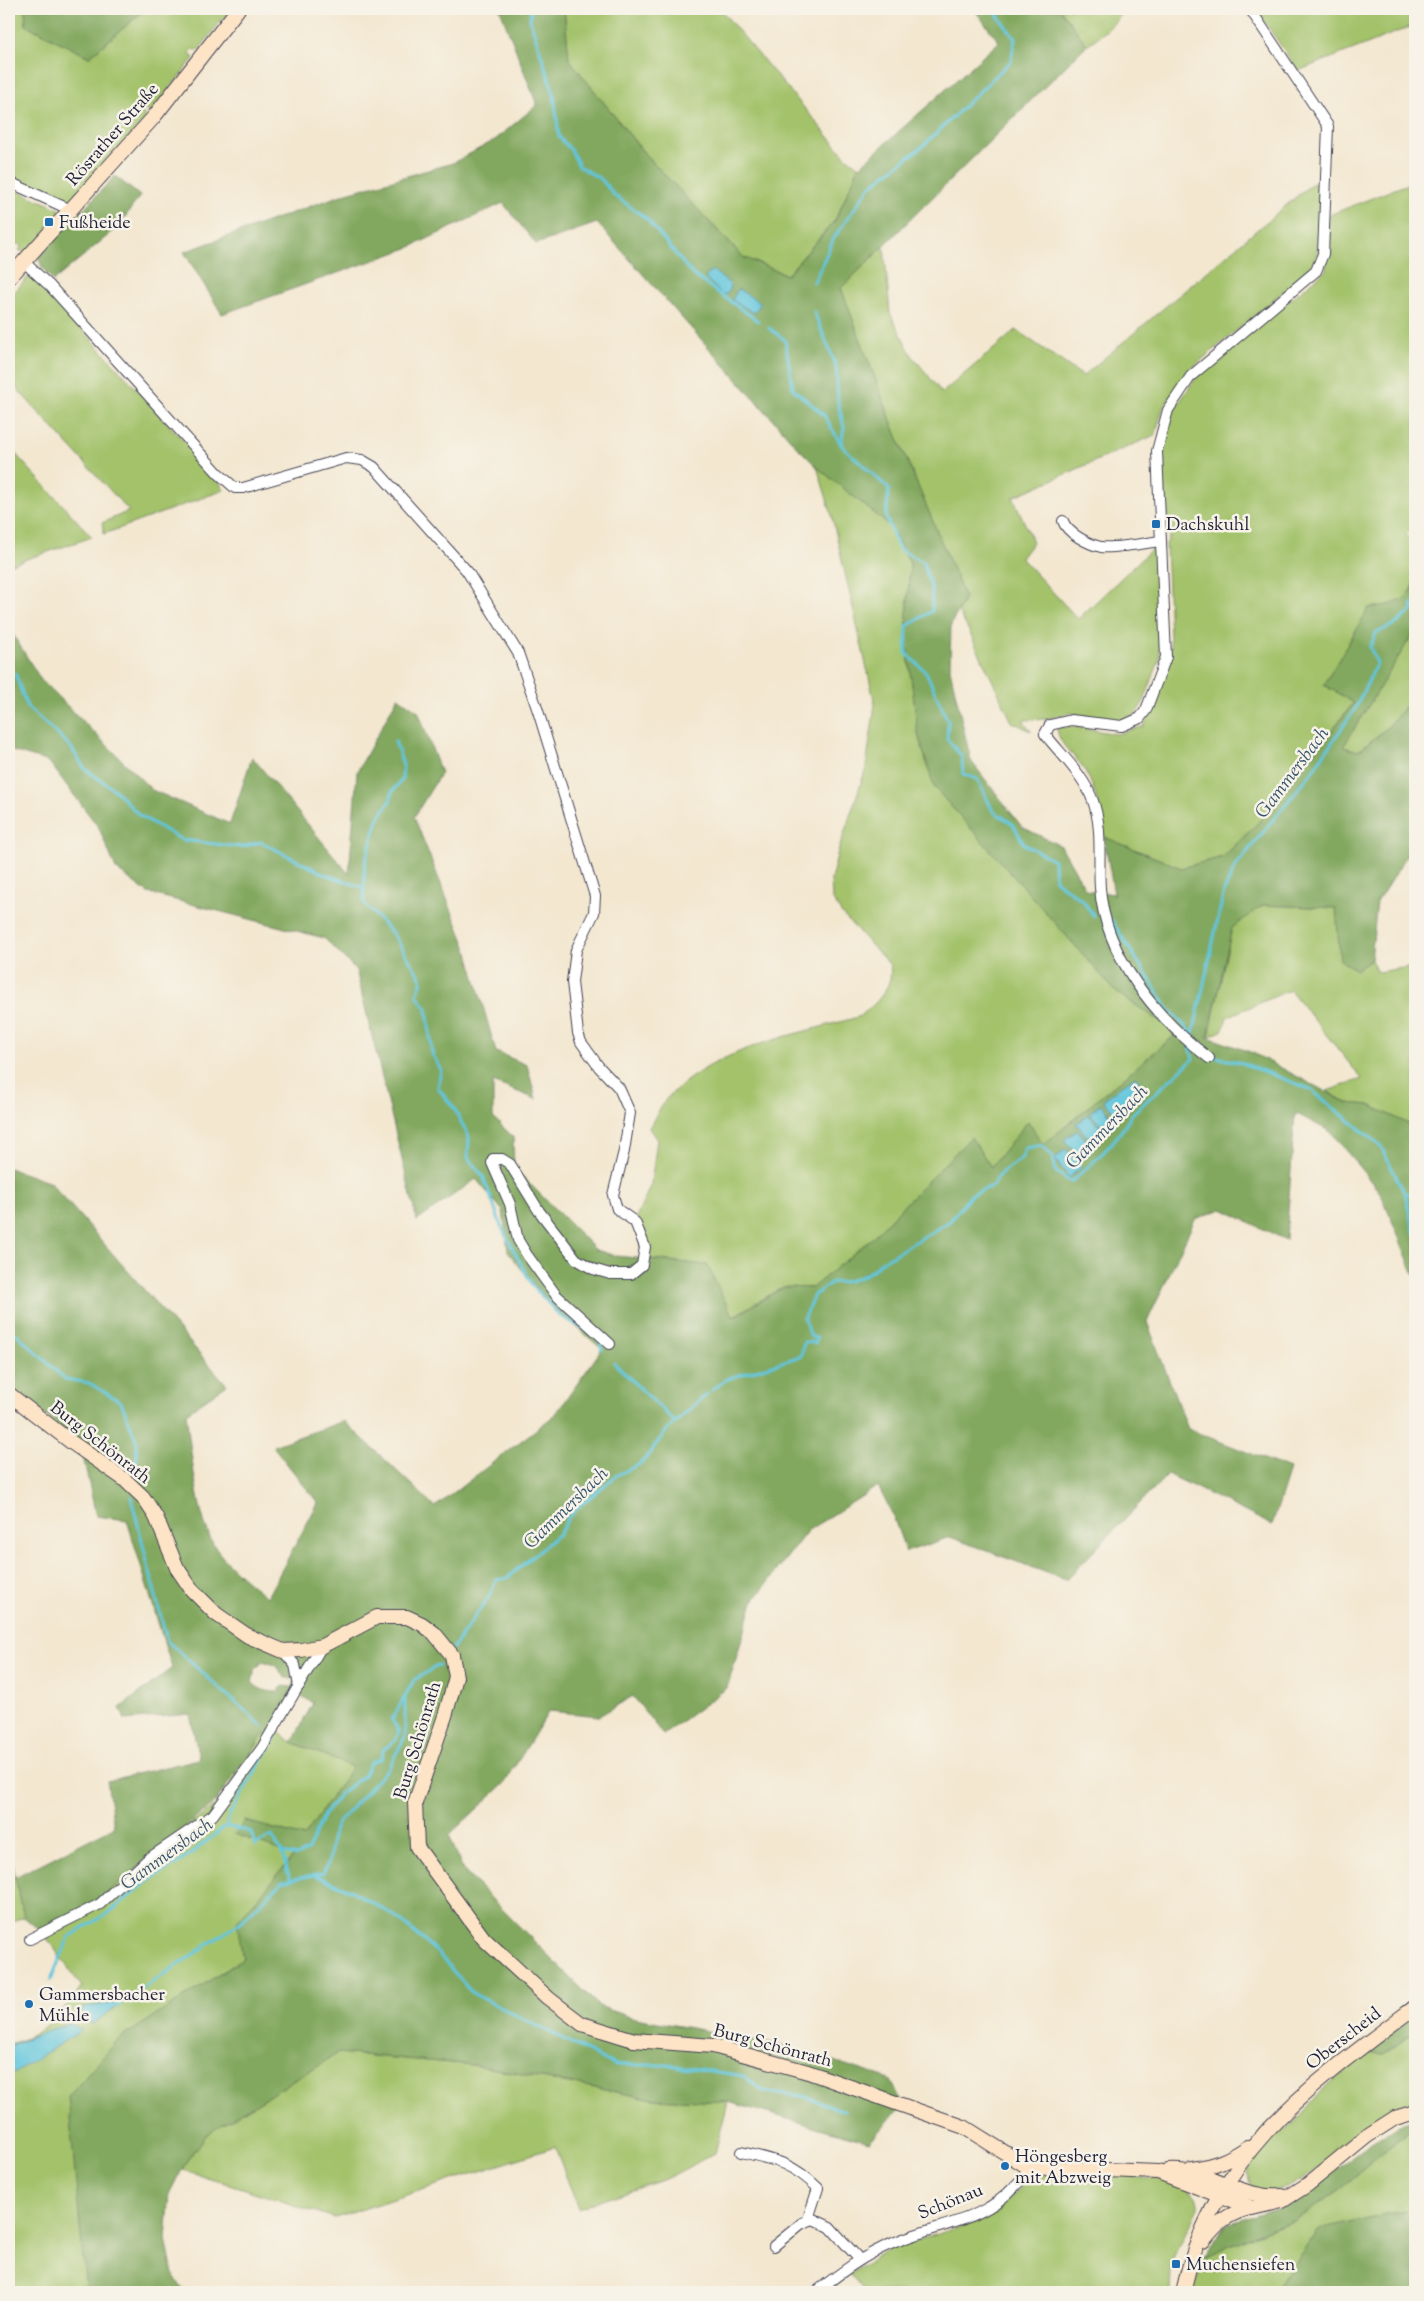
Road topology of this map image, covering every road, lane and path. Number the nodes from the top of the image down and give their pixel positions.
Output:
1 (238, 9) edge
2 (1250, 9) edge
3 (9, 182) edge
4 (71, 210) junction
5 (24, 262) junction
6 (9, 278) edge
7 (1062, 521) dead end
8 (1160, 541) junction
9 (1209, 1058) dead end
10 (610, 1344) dead end
11 (9, 1394) edge
12 (322, 1646) junction
13 (283, 1651) junction
14 (298, 1687) junction
15 (30, 1939) dead end
16 (1415, 2007) edge
17 (1415, 2112) edge
18 (1254, 2143) junction
19 (741, 2152) dead end
20 (1028, 2167) junction
21 (1179, 2170) junction
22 (1158, 2172) junction
23 (1223, 2190) junction
24 (1288, 2196) junction
25 (1252, 2208) junction
26 (808, 2219) junction
27 (774, 2246) dead end
28 (1193, 2254) junction
29 (859, 2259) junction
30 (816, 2292) edge
31 (1183, 2292) edge

1 - 4 street, Rösrather Straße
2 - 8 street
3 - 4 street
4 - 5 street, Rösrather Straße
5 - 6 street, Rösrather Straße
5 - 10 street
7 - 8 street
8 - 9 street
11 - 13 street, Burg Schönrath
12 - 13 street, Burg Schönrath
12 - 14 street
12 - 20 street, Burg Schönrath
13 - 14 street
14 - 15 street
16 - 18 street, Oberscheid
17 - 24 street
18 - 21 street
18 - 23 street
19 - 26 street
20 - 22 street
20 - 29 street, Schönau
21 - 22 street
21 - 23 street
22 - 23 street
23 - 24 street
23 - 25 street
23 - 28 street
24 - 25 street
25 - 28 street
26 - 27 street
26 - 29 street
28 - 31 street
29 - 30 street, Schönau

